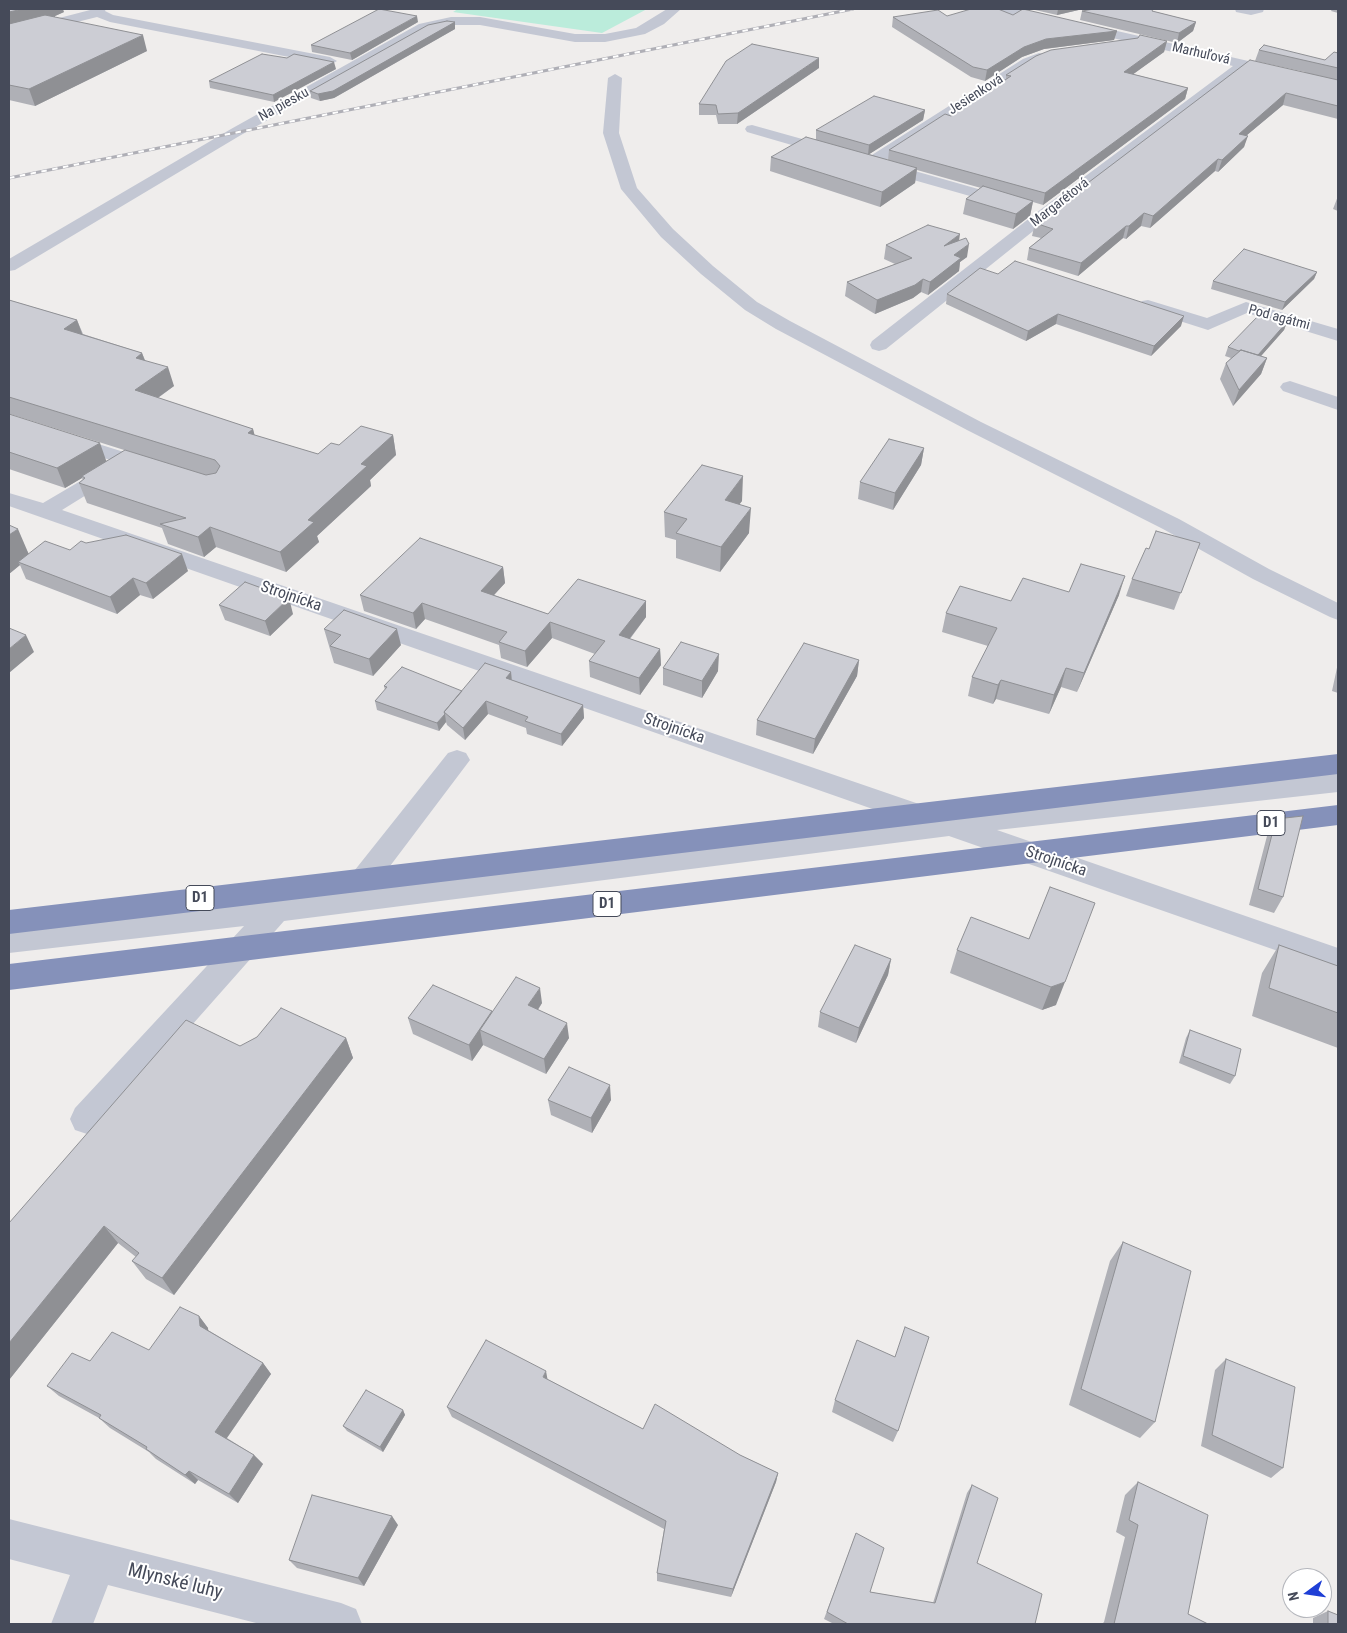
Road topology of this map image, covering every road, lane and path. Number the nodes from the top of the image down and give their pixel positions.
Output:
1 (675, 9) edge
2 (1005, 9) edge
3 (1241, 9) edge
4 (1258, 9) edge
5 (99, 11) edge
6 (1081, 14) dead end
7 (1055, 20) junction
8 (9, 35) edge
9 (1149, 42) junction
10 (1111, 47) edge
11 (1055, 54) edge
12 (1244, 64) junction
13 (353, 66) junction
14 (1272, 71) edge
15 (615, 78) dead end
16 (752, 129) dead end
17 (870, 163) junction
18 (1046, 214) junction
19 (993, 256) junction
20 (1011, 262) edge
21 (9, 266) edge
22 (1133, 301) edge
23 (1338, 335) edge
24 (879, 345) dead end
25 (1290, 387) dead end
26 (1338, 404) edge
27 (9, 422) edge
28 (130, 460) junction
29 (167, 472) edge
30 (9, 499) edge
31 (44, 512) junction
32 (1338, 612) edge
33 (457, 760) dead end
34 (1338, 764) edge
35 (1338, 782) edge
36 (1338, 815) edge
37 (952, 825) junction
38 (347, 901) junction
39 (276, 910) junction
40 (9, 922) edge
41 (9, 941) edge
42 (1338, 960) edge
43 (9, 978) edge
44 (87, 1119) dead end
45 (9, 1539) edge
46 (96, 1561) junction
47 (72, 1624) edge
48 (341, 1624) edge

1 - 13 street, Na piesku
2 - 7 street, Marhuľová
3 - 4 street
5 - 8 street
5 - 13 street
6 - 7 street
7 - 9 street, Marhuľová
9 - 10 street
9 - 12 street, Marhuľová
11 - 17 street, Jesienková
12 - 14 street, Marhuľová
12 - 18 street, Margarétová
13 - 21 street, Na piesku
15 - 32 street
16 - 17 street
17 - 18 street
18 - 19 street, Margarétová
19 - 20 street
19 - 24 street, Margarétová
22 - 23 street, Pod agátmi
25 - 26 street
27 - 28 street
28 - 29 street
28 - 31 street
30 - 31 street, Strojnícka
31 - 37 street, Strojnícka
33 - 38 street
34 - 40 highway, D1
35 - 37 street
36 - 43 highway, D1
37 - 38 street
37 - 42 street, Strojnícka
38 - 39 street
39 - 41 street
39 - 44 street
45 - 46 street, Mlynské luhy
46 - 47 street
46 - 48 street, Mlynské luhy

